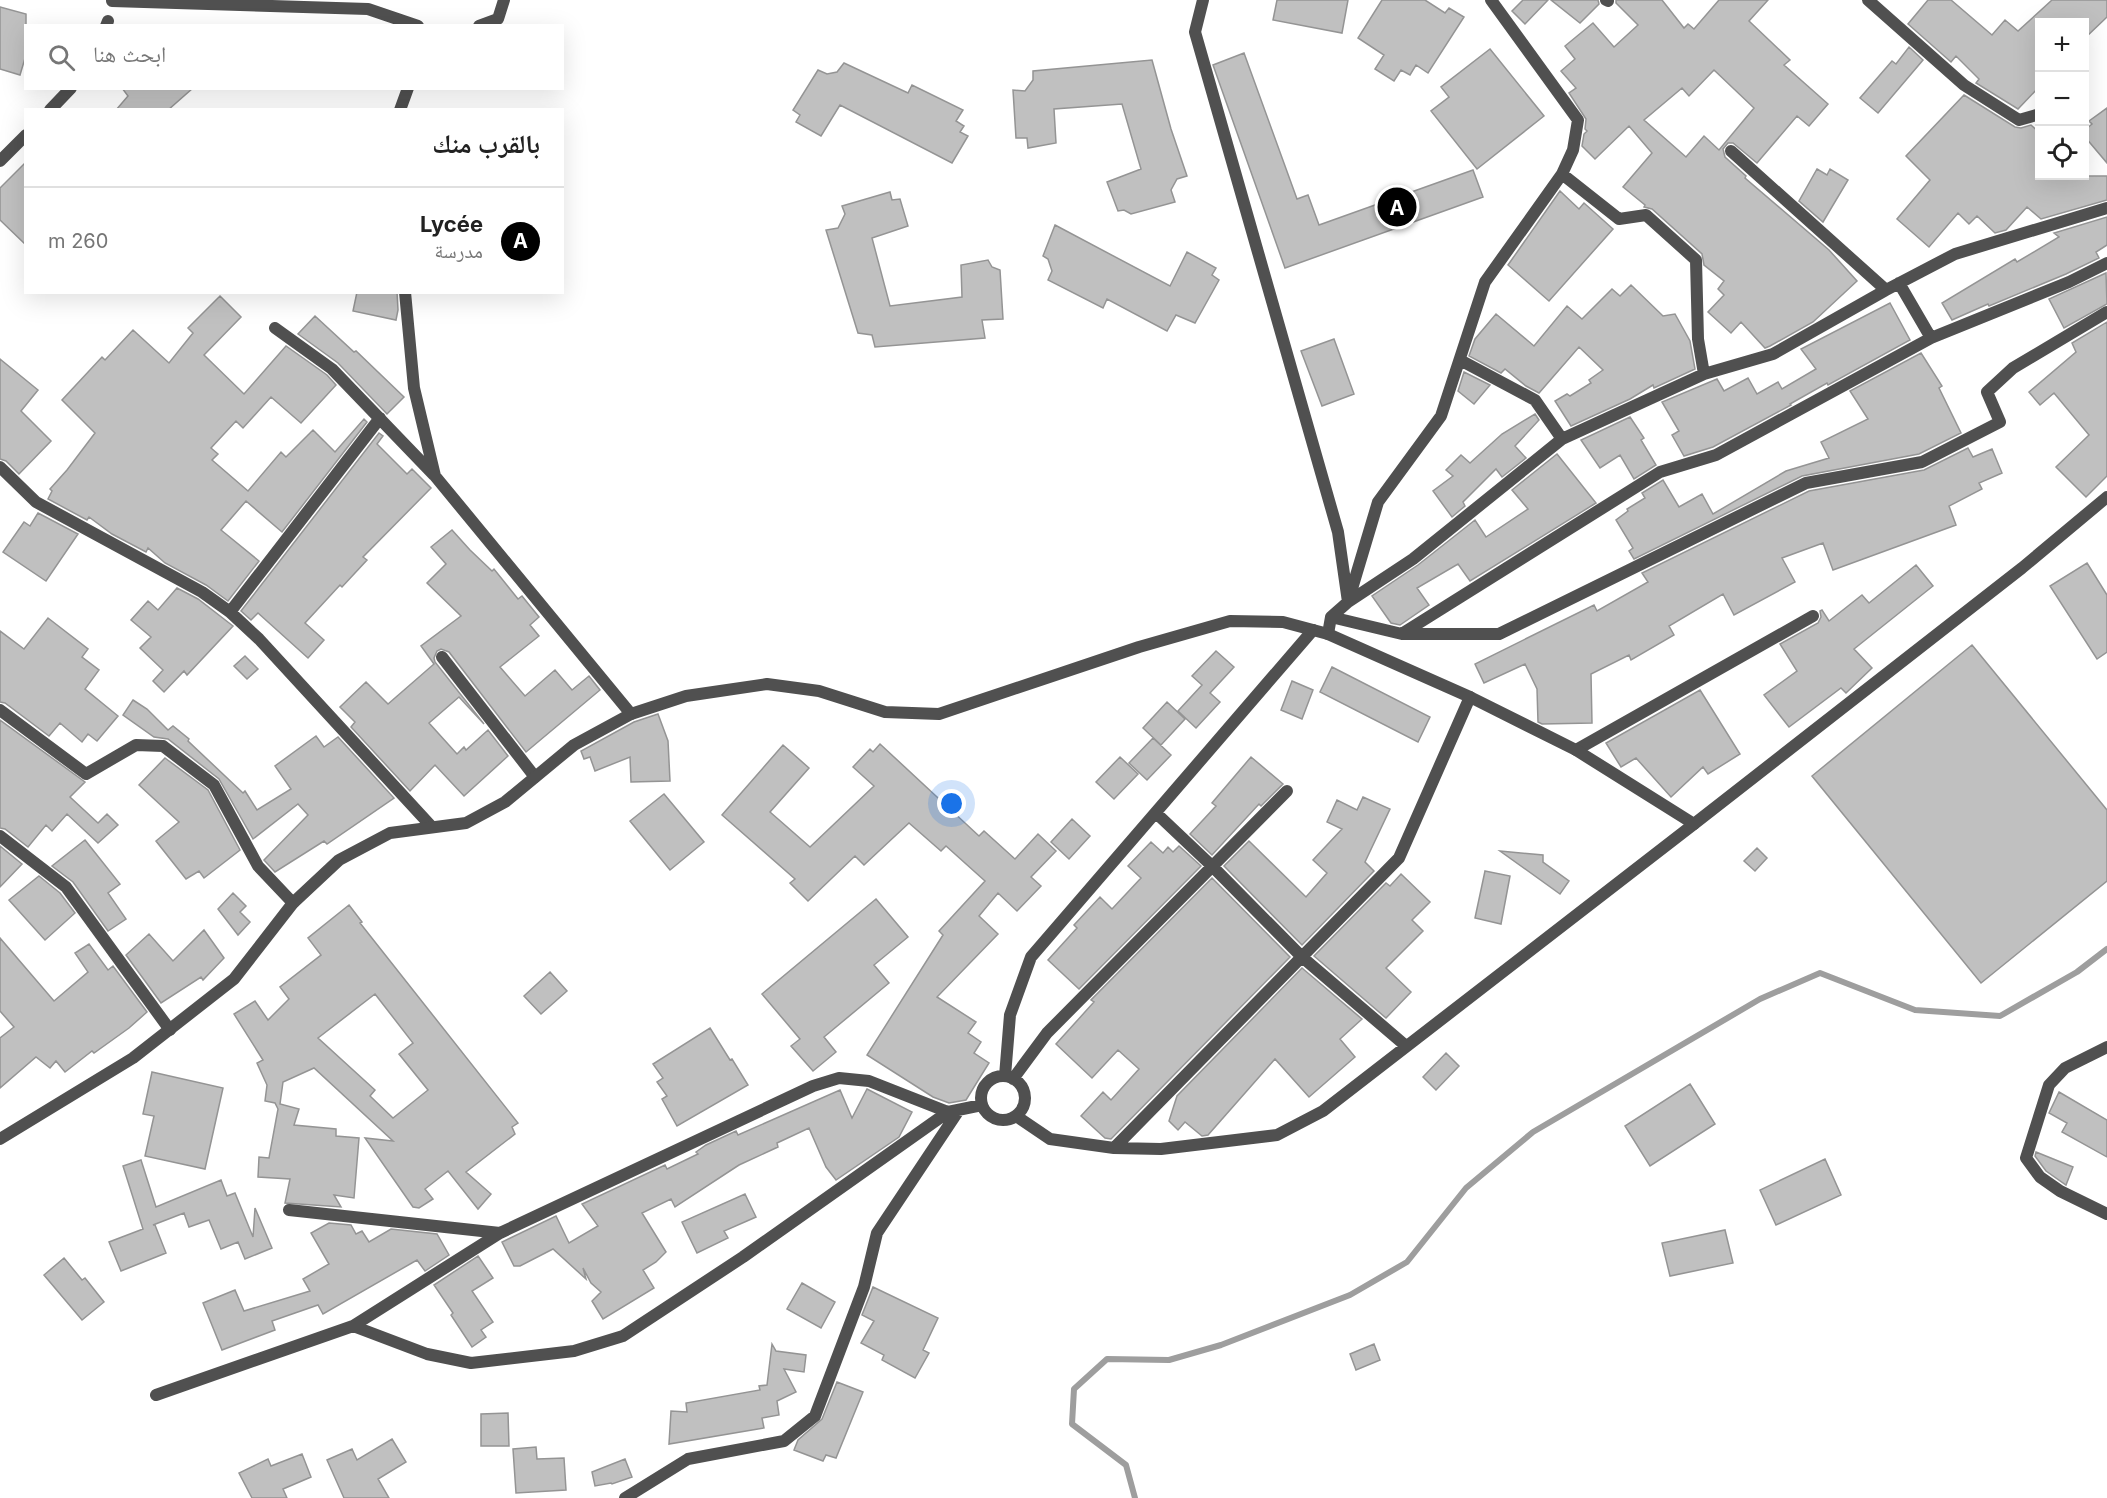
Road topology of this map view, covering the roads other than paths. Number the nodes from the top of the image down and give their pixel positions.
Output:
1 (504, 0) edge
2 (1203, 0) edge
3 (1491, 0) edge
4 (1868, 0) edge
5 (112, 1) edge
6 (190, 2) edge
7 (412, 24) edge
8 (484, 24) edge
9 (69, 90) edge
10 (407, 90) edge
11 (52, 108) edge
12 (401, 108) edge
13 (2035, 115) edge
14 (24, 137) edge
15 (1731, 151) dead end
16 (0, 161) edge
17 (1562, 174) junction
18 (2107, 208) edge
19 (2107, 263) edge
20 (1899, 283) junction
21 (1886, 290) junction
22 (405, 294) edge
23 (2107, 312) edge
24 (275, 328) dead end
25 (1931, 338) junction
26 (1460, 360) junction
27 (1704, 374) junction
28 (380, 418) junction
29 (1562, 440) junction
30 (0, 467) edge
31 (435, 476) junction
32 (2107, 497) edge
33 (1348, 602) junction
34 (230, 612) junction
35 (1813, 616) dead end
36 (1331, 618) junction
37 (1313, 630) junction
38 (1328, 634) junction
39 (1402, 634) junction
40 (442, 657) dead end
41 (1470, 697) junction
42 (0, 710) edge
43 (631, 714) junction
44 (1576, 750) junction
45 (535, 777) junction
46 (1287, 791) dead end
47 (1156, 813) junction
48 (1694, 824) junction
49 (431, 826) junction
50 (0, 836) edge
51 (1212, 866) junction
52 (293, 903) junction
53 (1302, 957) junction
54 (170, 1030) junction
55 (1406, 1046) junction
56 (2107, 1047) edge
57 (1009, 1078) junction
58 (982, 1105) junction
59 (953, 1111) junction
60 (1016, 1116) junction
61 (0, 1139) edge
62 (1114, 1148) junction
63 (289, 1210) dead end
64 (2107, 1214) edge
65 (500, 1233) junction
66 (353, 1326) junction
67 (156, 1395) dead end
68 (625, 1498) edge

1 - 8 street
2 - 33 street
3 - 17 street
4 - 13 street
5 - 6 street
6 - 7 street
9 - 11 street
10 - 12 street
14 - 16 street
15 - 21 street
17 - 26 street
17 - 27 street
18 - 20 street
19 - 25 street
20 - 21 street
20 - 25 street
21 - 27 street
22 - 31 street
23 - 39 street
24 - 28 street
25 - 39 street
26 - 29 street
26 - 33 street
27 - 29 street
28 - 31 street
28 - 34 street
29 - 33 street
30 - 34 street
31 - 43 street
32 - 48 street
33 - 36 street
34 - 49 street
35 - 44 street
36 - 38 street
36 - 39 street
37 - 38 street
37 - 43 street
37 - 47 street
38 - 41 street
40 - 45 street
41 - 44 street
41 - 53 street
42 - 52 street
43 - 45 street
44 - 48 street
45 - 49 street
46 - 51 street
47 - 51 street
47 - 57 street
48 - 55 street
49 - 52 street
50 - 54 street
51 - 53 street
51 - 57 street
52 - 54 street
53 - 55 street
53 - 62 street
54 - 61 street
55 - 62 street
56 - 64 street
57 - 58 street
57 - 60 street
58 - 59 street
58 - 60 street
59 - 65 street
59 - 66 street
59 - 68 street
60 - 62 street
63 - 65 street
65 - 66 street
66 - 67 street

